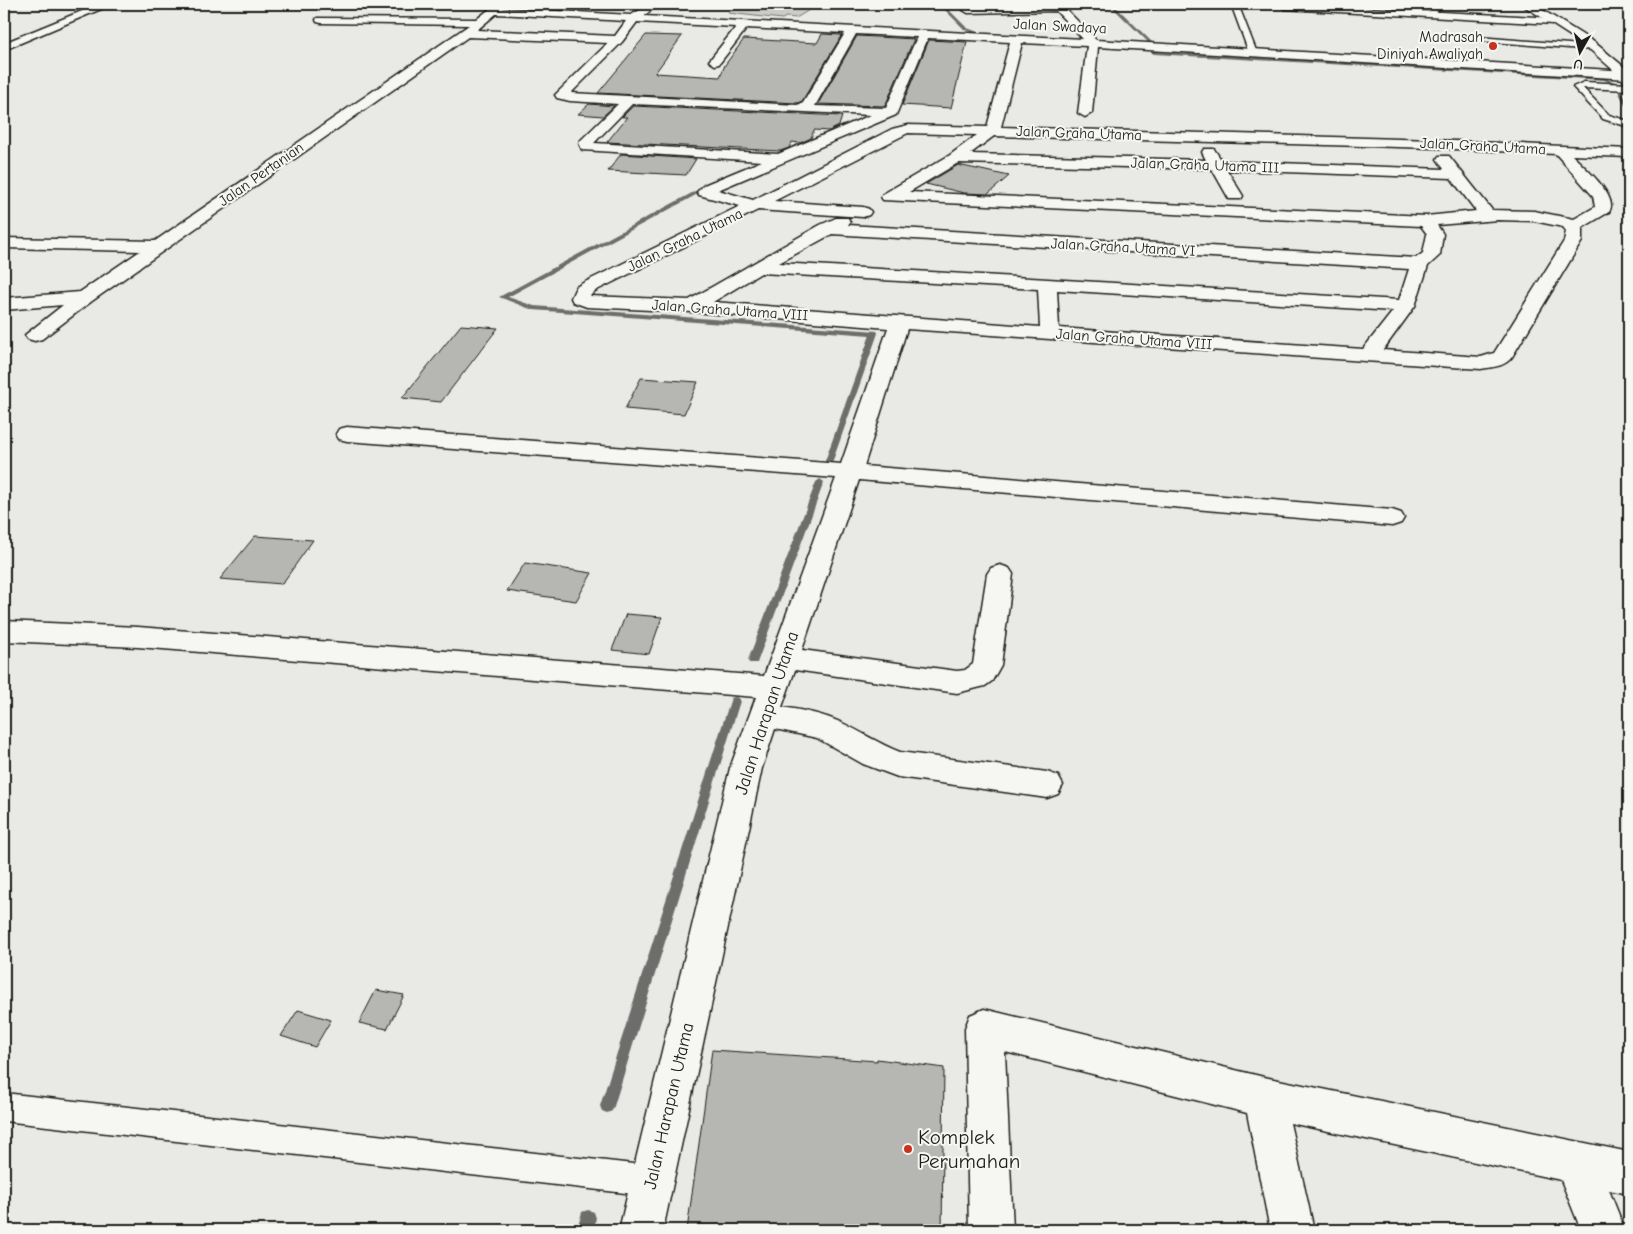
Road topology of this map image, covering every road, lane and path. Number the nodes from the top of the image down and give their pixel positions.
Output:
1 (108, 4) edge
2 (654, 4) edge
3 (1234, 4) edge
4 (1428, 4) edge
5 (1526, 4) edge
6 (1057, 6) edge
7 (1288, 7) dead end
8 (497, 8) edge
9 (968, 10) dead end
10 (1434, 11) dead end
11 (634, 18) junction
12 (321, 20) dead end
13 (1554, 21) junction
14 (479, 22) junction
15 (744, 24) junction
16 (1056, 25) dead end
17 (1076, 25) junction
18 (969, 26) dead end
19 (988, 26) dead end
20 (853, 30) junction
21 (466, 33) junction
22 (924, 34) junction
23 (1017, 39) junction
24 (1481, 39) dead end
25 (618, 40) junction
26 (1093, 43) junction
27 (4, 47) edge
28 (1594, 48) junction
29 (1252, 53) junction
30 (714, 60) dead end
31 (1628, 79) edge
32 (629, 100) junction
33 (802, 108) junction
34 (890, 112) junction
35 (1085, 114) dead end
36 (1629, 124) edge
37 (993, 130) junction
38 (1200, 136) junction
39 (1434, 144) junction
40 (1560, 150) junction
41 (1629, 153) edge
42 (779, 158) junction
43 (955, 158) junction
44 (1217, 165) junction
45 (1456, 174) junction
46 (891, 196) junction
47 (1235, 196) junction
48 (1254, 197) dead end
49 (1294, 198) dead end
50 (1090, 200) junction
51 (1441, 203) dead end
52 (755, 205) junction
53 (1484, 210) junction
54 (863, 212) junction
55 (1303, 216) junction
56 (1426, 221) junction
57 (1574, 226) junction
58 (826, 229) junction
59 (1153, 230) junction
60 (4, 243) edge
61 (157, 246) junction
62 (1420, 264) junction
63 (758, 267) junction
64 (1047, 285) junction
65 (85, 297) junction
66 (587, 301) joint
67 (4, 304) edge
68 (692, 306) junction
69 (1406, 306) junction
70 (899, 322) junction
71 (1050, 333) junction
72 (35, 335) dead end
73 (1368, 355) junction
74 (347, 434) dead end
75 (850, 472) junction
76 (1392, 518) dead end
77 (1000, 574) dead end
78 (4, 631) edge
79 (784, 658) junction
80 (769, 702) junction
81 (1047, 785) dead end
82 (1264, 1097) junction
83 (4, 1107) edge
84 (1575, 1161) junction
85 (1629, 1173) edge
86 (651, 1181) junction
87 (641, 1230) edge
88 (991, 1230) edge
89 (1292, 1230) edge
90 (1603, 1230) edge

1 - 27 street
2 - 11 street
3 - 29 lane
4 - 10 lane
5 - 13 street
6 - 9 street
6 - 17 street
7 - 13 street
8 - 11 street, Jalan Swadaya
8 - 14 street, Jalan Pertanian
11 - 15 street, Jalan Swadaya
11 - 25 street
12 - 14 street
13 - 28 street
14 - 21 street, Jalan Pertanian
15 - 20 street, Jalan Swadaya
15 - 30 street
16 - 17 street
17 - 26 street
18 - 19 street
20 - 22 street, Jalan Swadaya
20 - 33 street
21 - 25 street
21 - 61 street, Jalan Pertanian
22 - 23 street, Jalan Swadaya
22 - 34 street
23 - 26 street, Jalan Swadaya
23 - 37 street
24 - 28 lane
25 - 32 street
26 - 29 street, Jalan Swadaya
26 - 35 street
28 - 31 street
29 - 31 street, Jalan Swadaya
31 - 36 lane
32 - 33 street
32 - 42 street
33 - 34 street
34 - 42 street
37 - 38 street, Jalan Graha Utama
37 - 43 street
37 - 52 street, Jalan Graha Utama
38 - 39 street, Jalan Graha Utama
38 - 44 street
39 - 40 street, Jalan Graha Utama
39 - 45 street
40 - 41 street, Jalan Graha Utama
40 - 57 street
42 - 52 street
43 - 44 street, Jalan Graha Utama III
43 - 46 street
44 - 45 street, Jalan Graha Utama III
44 - 47 street
45 - 53 street
46 - 50 street
46 - 54 street
47 - 48 street
47 - 50 street
49 - 55 street
50 - 59 street
51 - 53 street
52 - 54 street
52 - 66 street, Jalan Graha Utama
53 - 56 street
53 - 57 street
54 - 58 street
55 - 56 street
55 - 59 street
56 - 62 street
57 - 73 street, Jalan Graha Utama VIII
58 - 59 street, Jalan Graha Utama VI
58 - 63 street
59 - 62 street, Jalan Graha Utama VI
60 - 61 street
61 - 65 street, Jalan Pertanian
62 - 69 street
63 - 64 street
63 - 68 street
64 - 69 street
64 - 71 street
65 - 67 street
65 - 72 street, Jalan Pertanian
66 - 68 street, Jalan Graha Utama VIII
68 - 70 street, Jalan Graha Utama VIII
69 - 73 street
70 - 71 street, Jalan Graha Utama VIII
70 - 75 street, Jalan Harapan Utama
71 - 73 street, Jalan Graha Utama VIII
74 - 75 street
75 - 76 street
75 - 79 street, Jalan Harapan Utama
77 - 79 street
78 - 80 street
79 - 80 street, Jalan Harapan Utama
80 - 81 street
80 - 86 street, Jalan Harapan Utama
82 - 84 street
82 - 88 street
82 - 89 street
83 - 86 lane
84 - 85 street
84 - 90 street
86 - 87 street, Jalan Harapan Utama

